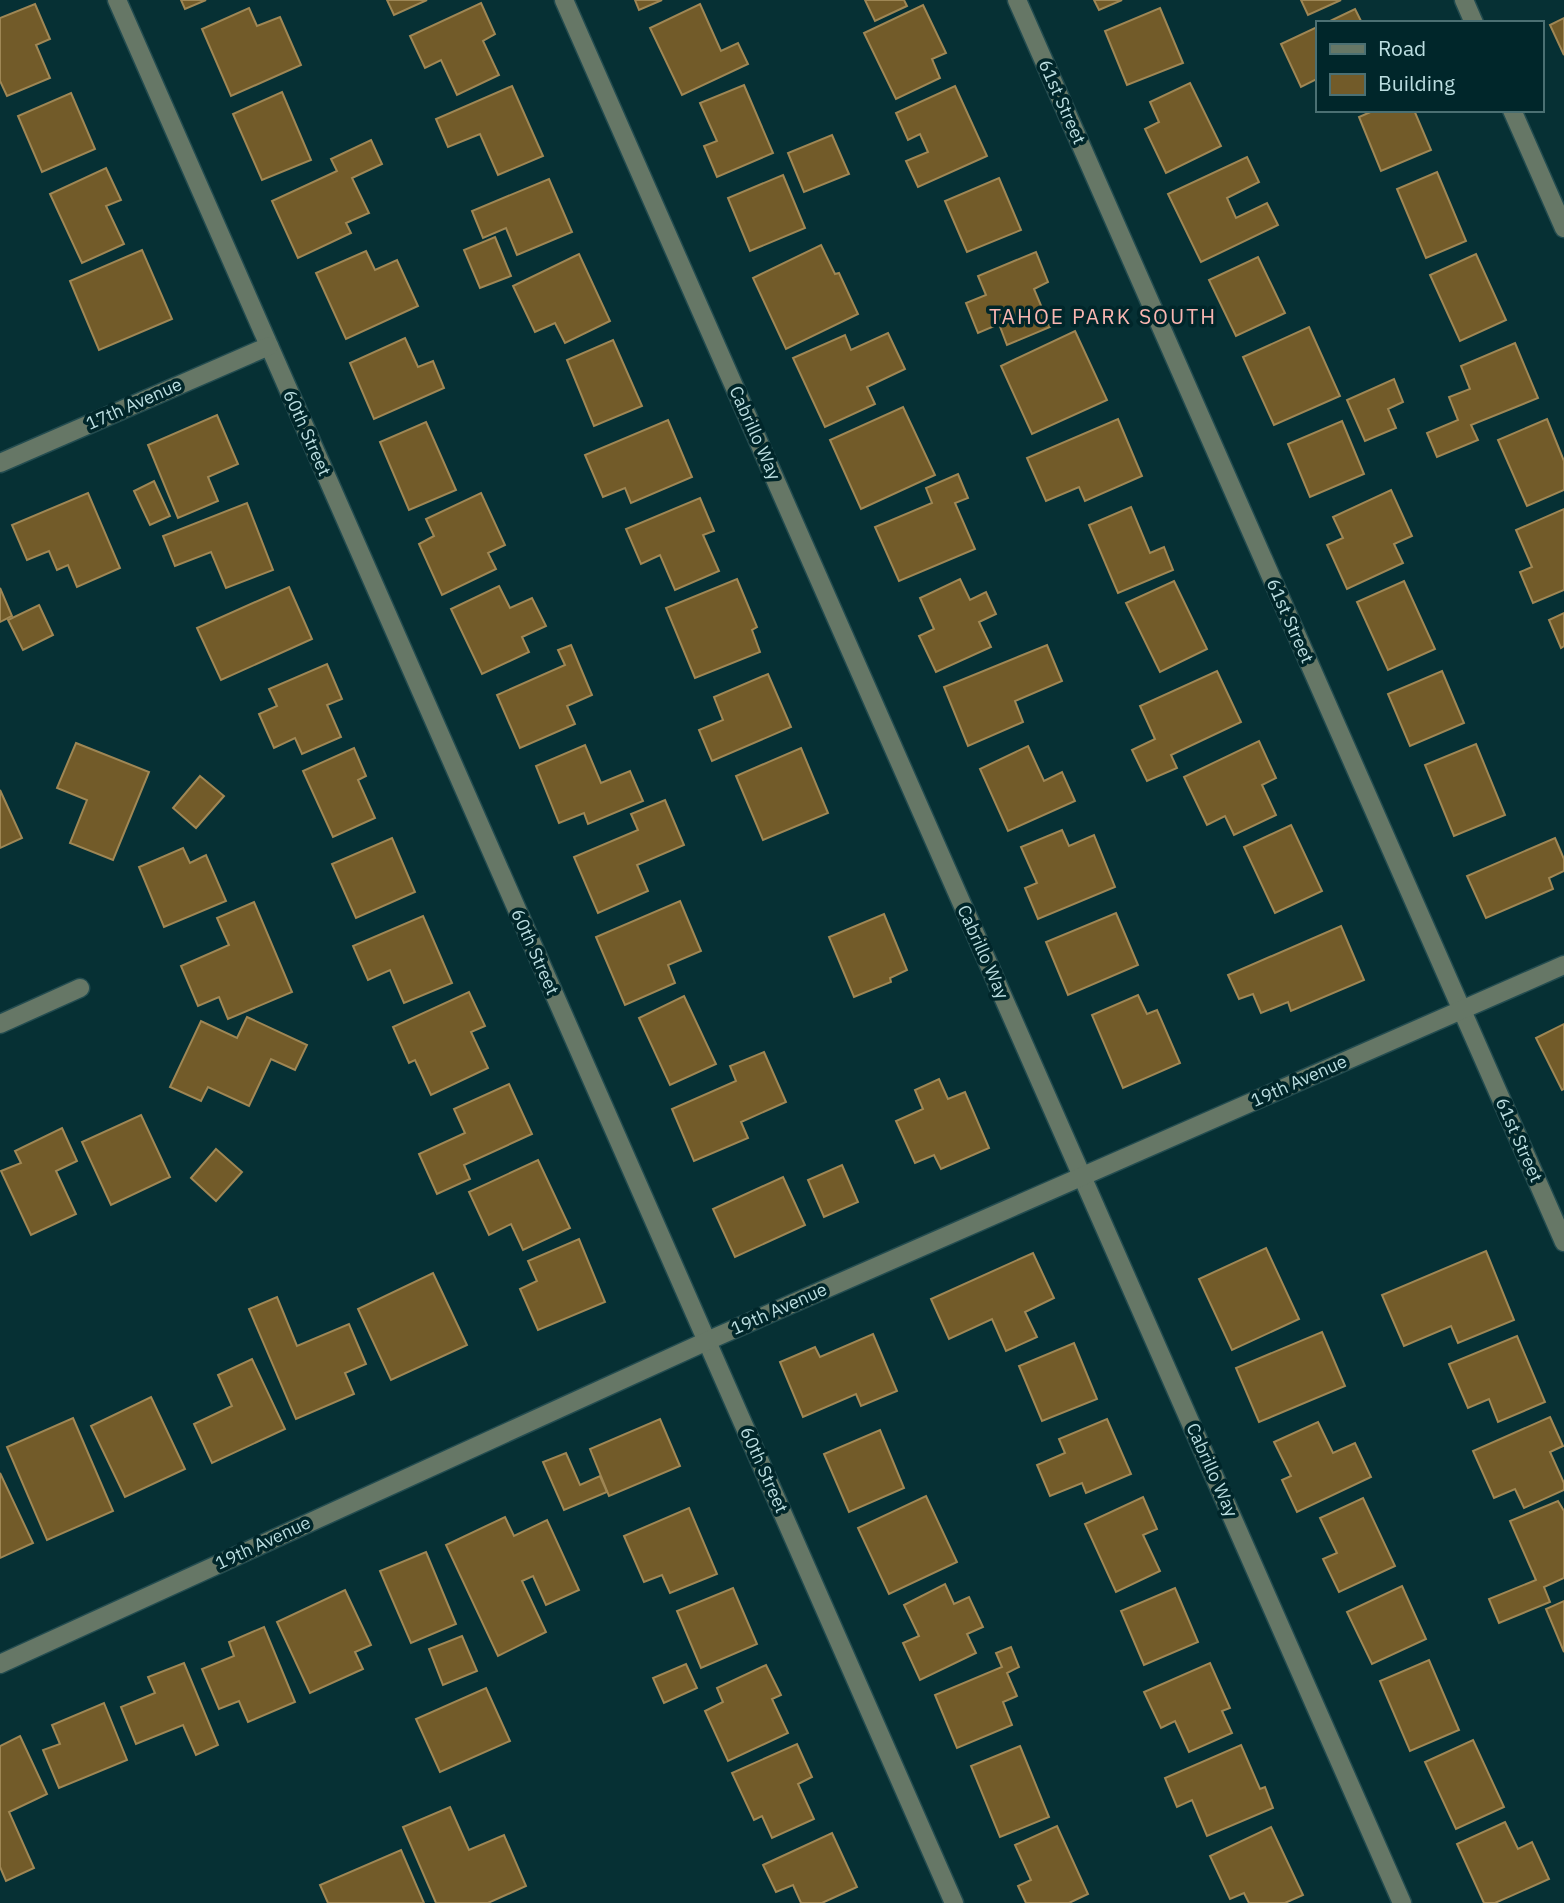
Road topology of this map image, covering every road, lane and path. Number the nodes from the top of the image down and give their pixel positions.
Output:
1 (117, 0) edge
2 (564, 0) edge
3 (1017, 0) edge
4 (1464, 0) edge
5 (1473, 21) edge
6 (1513, 112) edge
7 (1564, 228) edge
8 (269, 346) junction
9 (0, 463) edge
10 (1564, 965) edge
11 (80, 988) dead end
12 (1462, 1010) junction
13 (0, 1024) edge
14 (1082, 1176) junction
15 (1564, 1242) edge
16 (707, 1341) junction
17 (0, 1664) edge
18 (954, 1903) edge
19 (1402, 1903) edge

1 - 8 street, 60th Street
2 - 14 street, Cabrillo Way
3 - 12 street, 61st Street
4 - 5 street
6 - 7 street
8 - 9 street, 17th Avenue
8 - 16 street, 60th Street
10 - 12 street, 19th Avenue
11 - 13 street
12 - 14 street, 19th Avenue
12 - 15 street, 61st Street
14 - 16 street, 19th Avenue
14 - 19 street, Cabrillo Way
16 - 17 street, 19th Avenue
16 - 18 street, 60th Street

